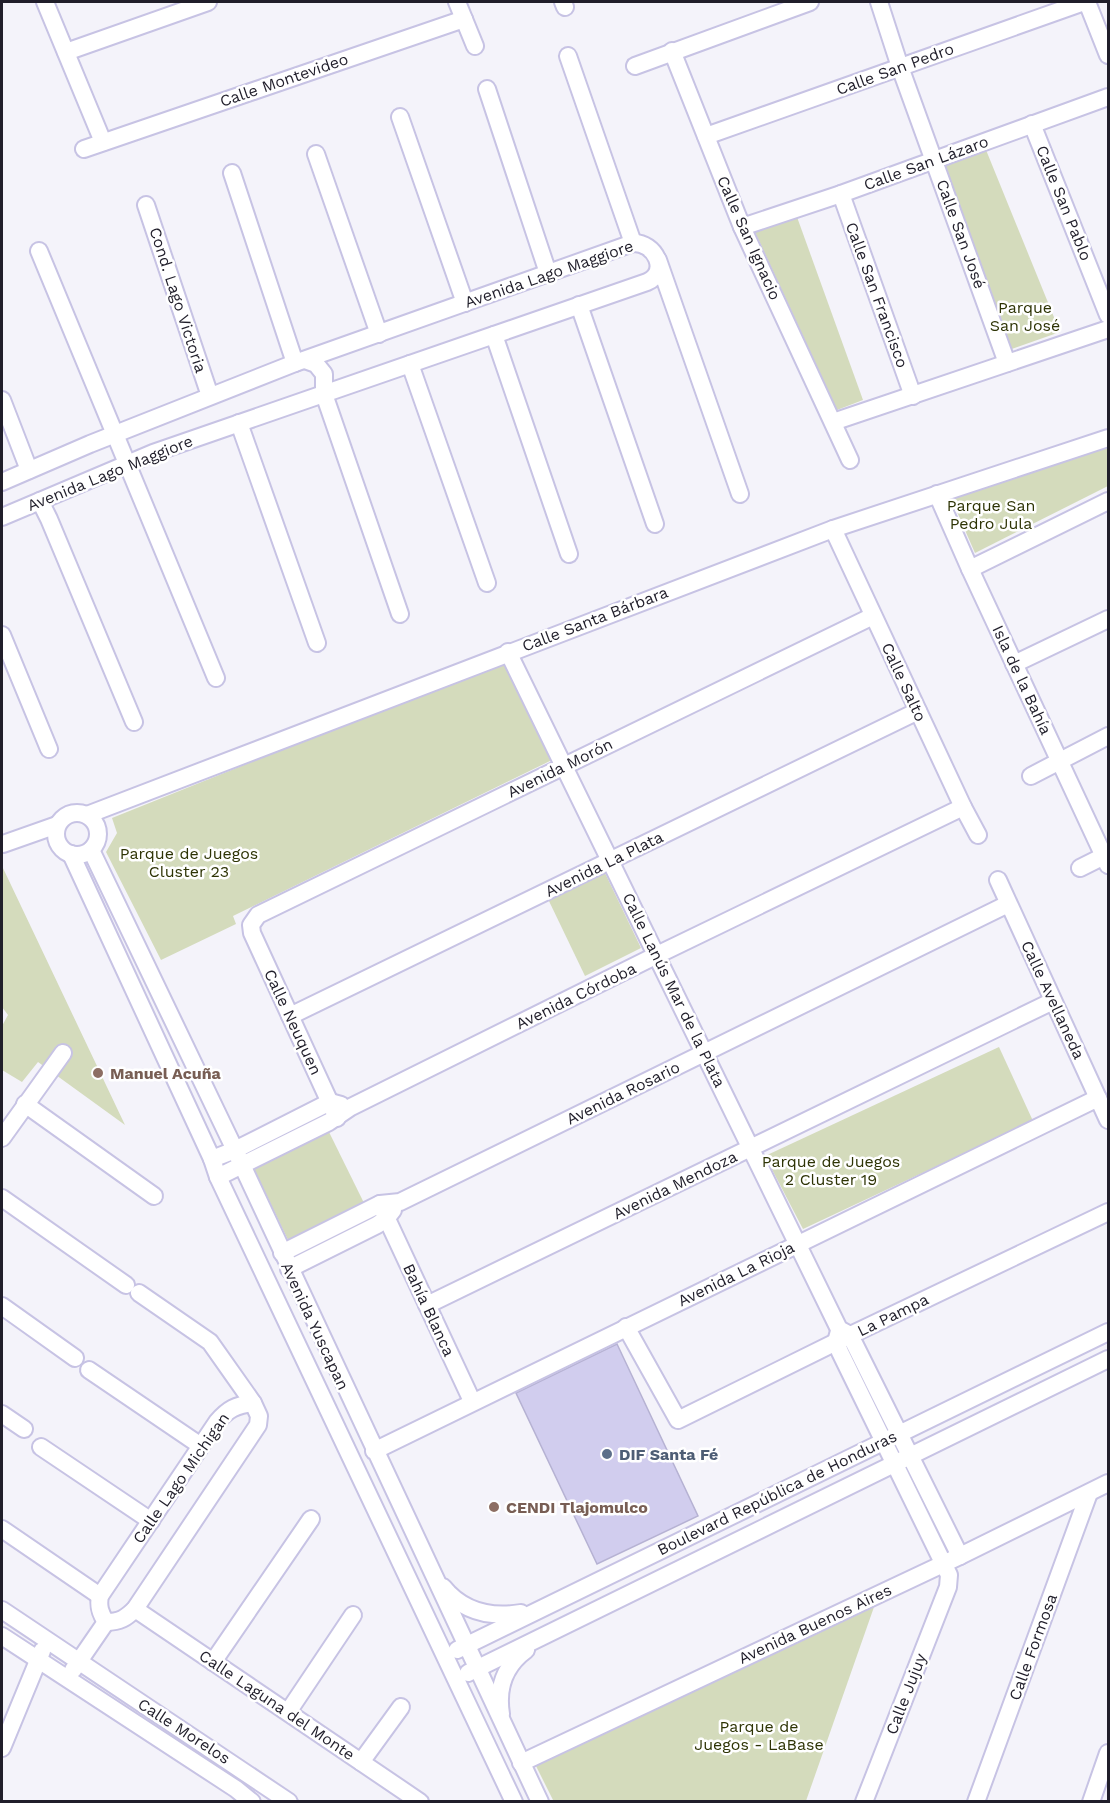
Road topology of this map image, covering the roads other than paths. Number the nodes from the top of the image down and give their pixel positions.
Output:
1 (45, 2) edge
2 (208, 2) edge
3 (457, 2) edge
4 (810, 2) edge
5 (879, 2) edge
6 (1086, 2) edge
7 (464, 19) junction
8 (475, 46) dead end
9 (672, 51) junction
10 (66, 52) junction
11 (1108, 55) edge
12 (568, 56) dead end
13 (635, 66) dead end
14 (900, 67) junction
15 (486, 89) dead end
16 (1108, 97) edge
17 (400, 117) dead end
18 (1032, 124) junction
19 (706, 136) junction
20 (103, 142) junction
21 (84, 149) dead end
22 (316, 154) dead end
23 (934, 160) junction
24 (232, 173) dead end
25 (841, 194) junction
26 (146, 205) dead end
27 (742, 227) junction
28 (633, 243) junction
29 (39, 251) dead end
30 (657, 257) junction
31 (548, 273) junction
32 (465, 303) junction
33 (579, 305) junction
34 (1108, 315) edge
35 (1108, 329) edge
36 (379, 334) junction
37 (494, 335) junction
38 (300, 362) junction
39 (1007, 363) junction
40 (410, 364) junction
41 (324, 394) junction
42 (210, 396) junction
43 (913, 396) junction
44 (2, 400) edge
45 (239, 423) junction
46 (833, 423) junction
47 (114, 435) junction
48 (1108, 438) edge
49 (850, 460) dead end
50 (127, 464) junction
51 (29, 470) junction
52 (2, 482) edge
53 (740, 494) dead end
54 (937, 494) junction
55 (40, 501) junction
56 (1108, 501) edge
57 (2, 517) edge
58 (655, 524) dead end
59 (833, 529) junction
60 (569, 554) dead end
61 (970, 569) junction
62 (487, 583) dead end
63 (400, 614) dead end
64 (873, 615) junction
65 (1108, 619) edge
66 (2, 635) edge
67 (317, 643) dead end
68 (508, 652) junction
69 (1014, 664) junction
70 (216, 678) dead end
71 (918, 711) junction
72 (134, 722) dead end
73 (1108, 736) edge
74 (49, 749) dead end
75 (1059, 760) junction
76 (565, 765) junction
77 (1031, 776) dead end
78 (963, 807) junction
79 (87, 815) junction
80 (57, 825) junction
81 (978, 835) dead end
82 (3, 844) edge
83 (91, 850) junction
84 (71, 854) junction
85 (1107, 858) edge
86 (611, 860) junction
87 (1080, 868) dead end
88 (998, 880) dead end
89 (1008, 903) junction
90 (251, 925) joint
91 (657, 955) junction
92 (1053, 1001) junction
93 (290, 1016) junction
94 (63, 1053) dead end
95 (704, 1053) junction
96 (1098, 1098) junction
97 (25, 1104) junction
98 (334, 1110) junction
99 (1108, 1120) edge
100 (2, 1138) edge
101 (751, 1148) junction
102 (235, 1150) junction
103 (212, 1159) junction
104 (242, 1166) junction
105 (218, 1177) junction
106 (154, 1196) dead end
107 (2, 1198) edge
108 (383, 1212) junction
109 (1108, 1212) edge
110 (798, 1244) junction
111 (282, 1253) junction
112 (289, 1269) junction
113 (427, 1305) junction
114 (2, 1306) edge
115 (626, 1328) junction
116 (1108, 1332) edge
117 (842, 1336) junction
118 (75, 1358) dead end
119 (1108, 1359) edge
120 (89, 1370) dead end
121 (472, 1401) junction
122 (253, 1403) junction
123 (2, 1414) edge
124 (24, 1429) dead end
125 (891, 1437) junction
126 (201, 1446) junction
127 (41, 1447) dead end
128 (374, 1451) junction
129 (902, 1460) junction
130 (1108, 1483) edge
131 (1089, 1492) junction
132 (311, 1519) dead end
133 (151, 1521) junction
134 (2, 1529) edge
135 (960, 1556) junction
136 (944, 1563) junction
137 (431, 1572) junction
138 (948, 1587) joint
139 (100, 1596) junction
140 (135, 1609) junction
141 (2, 1610) edge
142 (534, 1612) junction
143 (353, 1615) dead end
144 (106, 1622) junction
145 (546, 1635) junction
146 (2, 1636) edge
147 (48, 1640) junction
148 (465, 1645) junction
149 (446, 1655) junction
150 (37, 1659) junction
151 (79, 1662) junction
152 (213, 1662) junction
153 (476, 1669) junction
154 (456, 1678) junction
155 (68, 1679) junction
156 (401, 1707) dead end
157 (288, 1713) junction
158 (503, 1727) junction
159 (2, 1748) edge
160 (1108, 1752) edge
161 (361, 1762) junction
162 (520, 1764) junction
163 (285, 1800) edge
164 (252, 1802) edge
165 (420, 1802) edge
166 (514, 1802) edge
167 (540, 1802) edge
168 (864, 1802) edge
169 (976, 1802) edge
170 (1091, 1802) edge

1 - 10 street
2 - 10 street
3 - 7 street
4 - 9 street
5 - 14 street, Calle San José
6 - 11 street
6 - 14 street, Calle San Pedro
7 - 8 street
7 - 20 street, Calle Montevideo
9 - 13 street
9 - 19 street, Calle San Ignacio
10 - 20 street
12 - 28 street
14 - 19 street, Calle San Pedro
14 - 23 street, Calle San José
15 - 31 street
16 - 18 street, Calle San Lázaro
17 - 32 street
18 - 23 street, Calle San Lázaro
18 - 34 street, Calle San Pablo
19 - 27 street, Calle San Ignacio
20 - 21 street, Calle Montevideo
22 - 36 street
23 - 25 street, Calle San Lázaro
23 - 39 street, Calle San José
24 - 38 street
25 - 27 street, Calle San Lázaro
25 - 43 street, Calle San Francisco
26 - 42 street, Cond. Lago Victoria
27 - 46 street, Calle San Ignacio
28 - 30 street, Avenida Lago Maggiore
28 - 31 street, Avenida Lago Maggiore
29 - 47 street
30 - 33 street, Avenida Lago Maggiore
30 - 53 street
31 - 32 street, Avenida Lago Maggiore
32 - 36 street, Avenida Lago Maggiore
33 - 37 street, Avenida Lago Maggiore
33 - 58 street
35 - 39 street
36 - 38 street, Avenida Lago Maggiore
37 - 40 street, Avenida Lago Maggiore
37 - 60 street
38 - 41 street
38 - 42 street, Avenida Lago Maggiore
39 - 43 street
40 - 41 street, Avenida Lago Maggiore
40 - 62 street
41 - 45 street, Avenida Lago Maggiore
41 - 63 street
42 - 47 street, Avenida Lago Maggiore
43 - 46 street
44 - 51 street
45 - 50 street, Avenida Lago Maggiore
45 - 67 street
46 - 49 street, Calle San Ignacio
47 - 50 street
47 - 51 street, Avenida Lago Maggiore
48 - 54 street, Calle Santa Bárbara
50 - 55 street, Avenida Lago Maggiore
50 - 70 street
51 - 52 street, Avenida Lago Maggiore
54 - 59 street, Calle Santa Bárbara
54 - 61 street, Isla de la Bahía
55 - 57 street, Avenida Lago Maggiore
55 - 72 street
56 - 61 street
59 - 64 street, Calle Salto
59 - 68 street, Calle Santa Bárbara
61 - 69 street, Isla de la Bahía
64 - 71 street, Calle Salto
64 - 76 street, Avenida Morón
65 - 69 street
66 - 74 street
68 - 76 street, Calle Lanús Mar de la Plata
68 - 79 street, Calle Santa Bárbara
69 - 75 street, Isla de la Bahía
71 - 78 street, Calle Salto
71 - 86 street, Avenida La Plata
73 - 75 street
75 - 77 street
75 - 85 street, Isla de la Bahía
76 - 86 street, Calle Lanús Mar de la Plata
76 - 90 street, Avenida Morón
78 - 81 street, Calle Salto
78 - 91 street, Avenida Córdoba
79 - 80 street
79 - 83 street
80 - 82 street
80 - 84 street
83 - 84 street
83 - 102 street, Avenida Yuscapan
84 - 103 street, Avenida Yuscapan
85 - 87 street
86 - 91 street, Calle Lanús Mar de la Plata
86 - 93 street, Avenida La Plata
88 - 89 street, Calle Avellaneda
89 - 92 street, Calle Avellaneda
89 - 95 street, Avenida Rosario
90 - 93 street, Calle Neuquen
91 - 95 street, Calle Lanús Mar de la Plata
91 - 98 street, Avenida Córdoba
92 - 96 street, Calle Avellaneda
92 - 101 street, Avenida Mendoza
93 - 98 street, Calle Neuquen
94 - 97 street
95 - 101 street, Calle Lanús Mar de la Plata
95 - 108 street, Avenida Rosario
96 - 99 street, Calle Avellaneda
96 - 110 street, Avenida La Rioja
97 - 100 street
97 - 106 street
98 - 102 street
98 - 104 street
101 - 110 street, Calle Lanús Mar de la Plata
101 - 113 street, Avenida Mendoza
102 - 103 street
102 - 104 street, Avenida Yuscapan
103 - 105 street, Avenida Yuscapan
104 - 105 street
104 - 111 street, Avenida Yuscapan
105 - 149 street, Avenida Yuscapan
107 - 122 street
108 - 111 street, Avenida Rosario
108 - 112 street, Avenida Rosario
108 - 113 street, Bahía Blanca
109 - 117 street, La Pampa
110 - 115 street, Avenida La Rioja
110 - 117 street, Calle Lanús Mar de la Plata
111 - 112 street, Avenida Yuscapan
112 - 128 street, Avenida Yuscapan
113 - 121 street, Bahía Blanca
114 - 118 street
115 - 117 street, La Pampa
115 - 121 street, Avenida La Rioja
116 - 125 street, Boulevard República de Honduras
117 - 125 street, Calle Lanús Mar de la Plata
119 - 129 street, Boulevard República de Honduras
120 - 126 street
121 - 128 street, Avenida La Rioja
122 - 126 street, Calle Lago Michigan
122 - 140 street, Calle Lago Michigan
123 - 124 street
125 - 129 street, Calle Lanús Mar de la Plata
125 - 142 street, Boulevard República de Honduras
126 - 133 street, Calle Lago Michigan
127 - 133 street
128 - 137 street, Avenida Yuscapan
129 - 135 street, Calle Lanús Mar de la Plata
129 - 136 street, Calle Lanús Mar de la Plata
129 - 145 street, Boulevard República de Honduras
130 - 131 street, Avenida Buenos Aires
131 - 135 street, Avenida Buenos Aires
131 - 169 street, Calle Formosa
132 - 152 street
133 - 139 street, Calle Lago Michigan
134 - 139 street
135 - 136 street, Avenida Buenos Aires
136 - 138 street, Calle Lanús Mar de la Plata
136 - 162 street, Avenida Buenos Aires
137 - 142 street
137 - 148 street, Avenida Yuscapan
138 - 168 street, Calle Jujuy
139 - 144 street
140 - 144 street, Calle Lago Michigan
140 - 152 street, Calle Laguna del Monte
141 - 147 street, Calle Morelos
142 - 148 street, Boulevard República de Honduras
143 - 157 street
144 - 151 street
145 - 153 street, Boulevard República de Honduras
145 - 158 street
146 - 150 street, Calle Morelos
147 - 150 street
147 - 151 street, Calle Morelos
148 - 149 street, Boulevard República de Honduras
148 - 153 street, Avenida Yuscapan
149 - 154 street, Avenida Yuscapan
150 - 155 street, Calle Morelos
150 - 159 street
151 - 155 street
151 - 163 street, Calle Morelos
152 - 157 street, Calle Laguna del Monte
153 - 154 street, Boulevard República de Honduras
153 - 158 street, Avenida Yuscapan
154 - 166 street, Avenida Yuscapan
155 - 164 street, Calle Morelos
156 - 161 street
157 - 161 street, Calle Laguna del Monte
158 - 162 street, Avenida Yuscapan
160 - 170 street
161 - 165 street, Calle Laguna del Monte
162 - 167 street, Avenida Yuscapan

